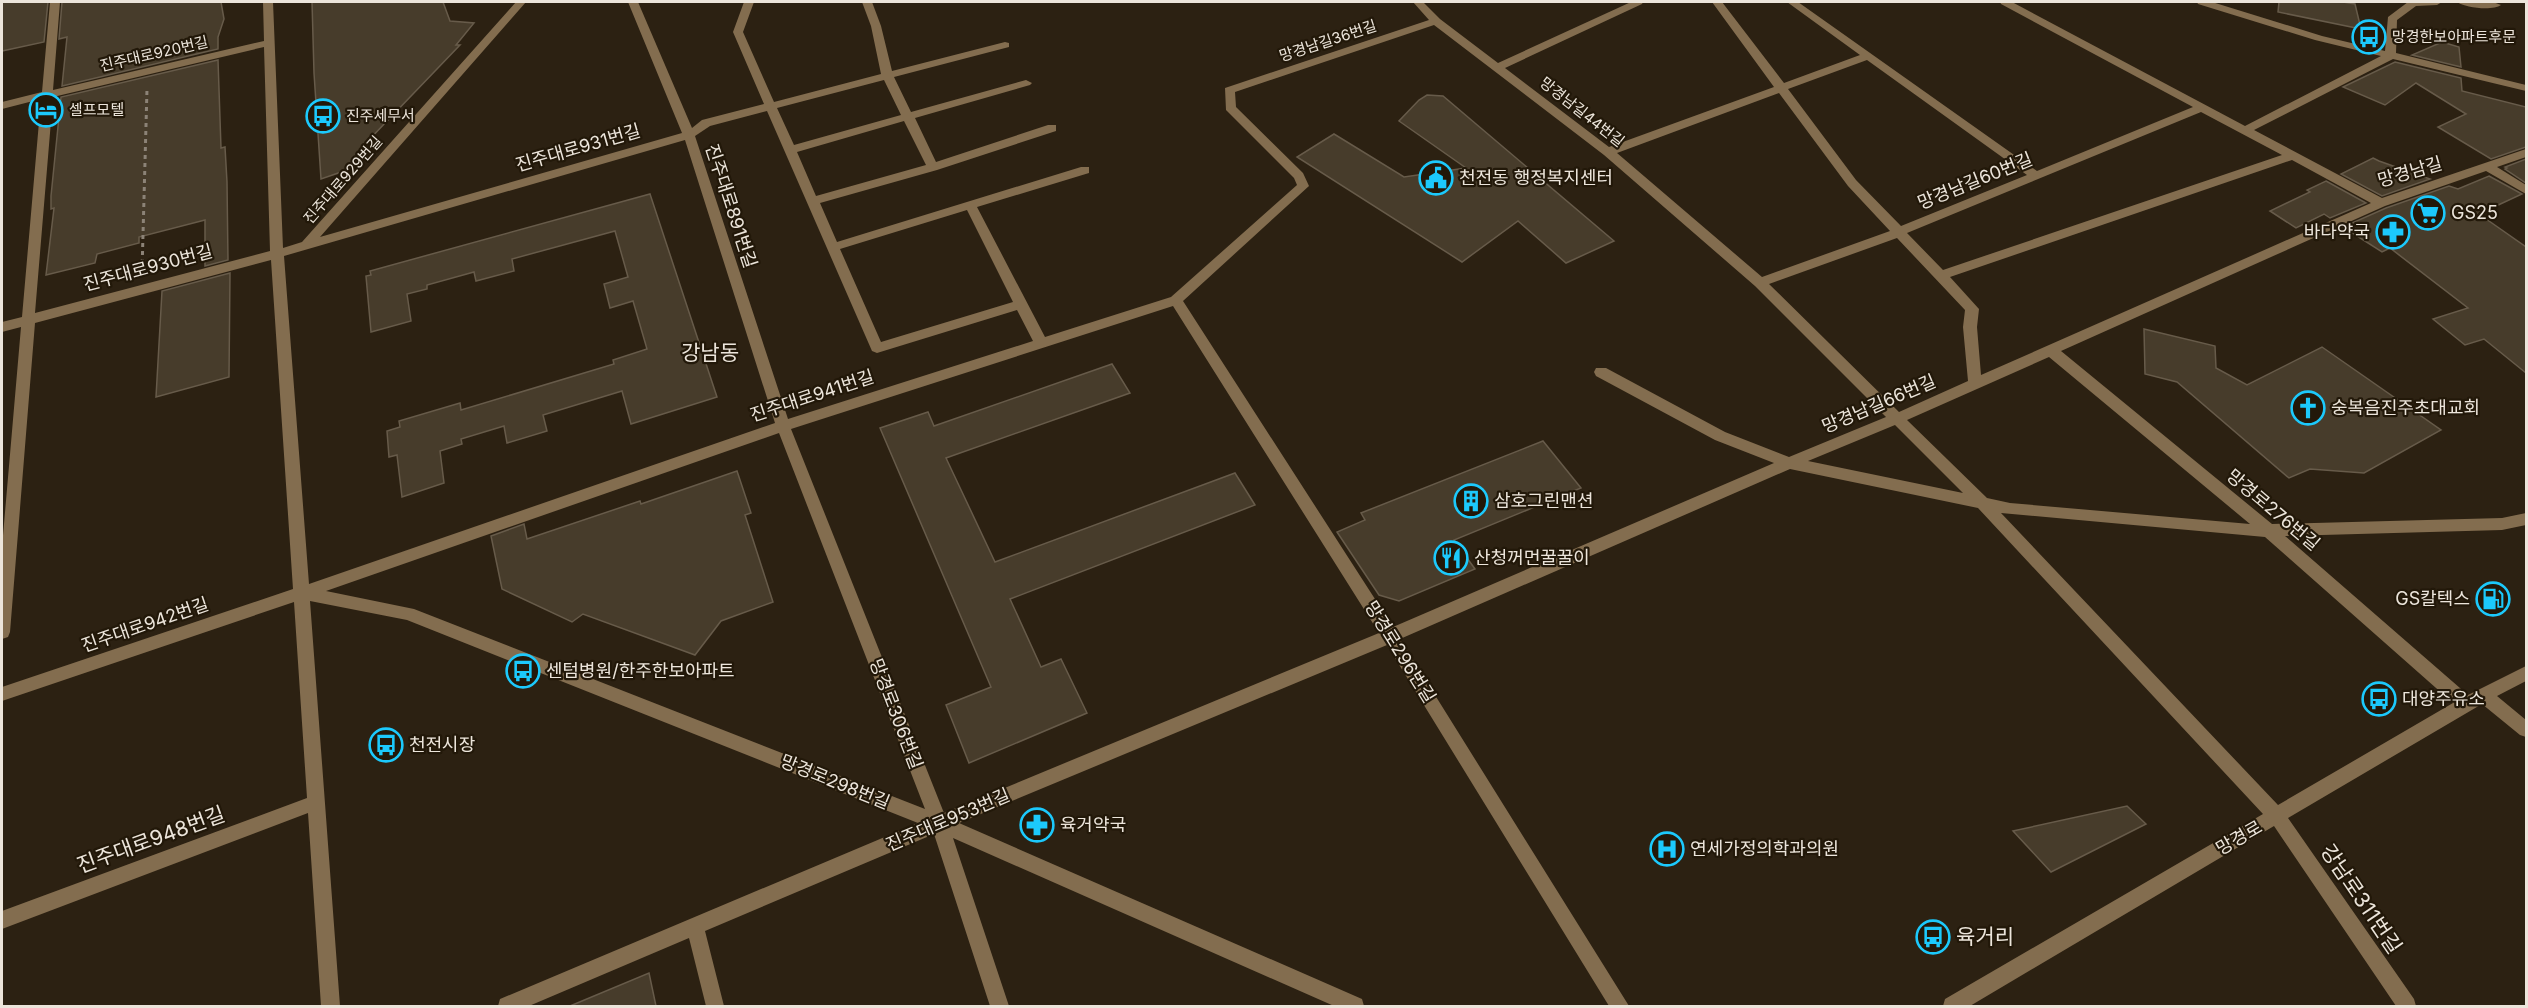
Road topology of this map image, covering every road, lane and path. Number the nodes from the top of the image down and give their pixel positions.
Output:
1 (55, 2) edge
2 (268, 2) edge
3 (521, 2) edge
4 (633, 2) edge
5 (749, 2) edge
6 (867, 2) edge
7 (1419, 2) edge
8 (1638, 2) edge
9 (1717, 2) edge
10 (1792, 2) edge
11 (2005, 2) edge
12 (2202, 2) edge
13 (2436, 2) edge
14 (2463, 2) edge
15 (2496, 6) dead end
16 (1436, 21) junction
17 (268, 43) junction
18 (1005, 45) dead end
19 (1868, 56) junction
20 (2390, 56) junction
21 (1499, 67) junction
22 (147, 71) junction
23 (887, 75) junction
24 (1026, 83) dead end
25 (2526, 87) edge
26 (1780, 88) junction
27 (47, 94) junction
28 (2, 105) edge
29 (772, 106) junction
30 (2202, 107) junction
31 (908, 116) junction
32 (1052, 128) dead end
33 (2246, 130) junction
34 (689, 135) junction
35 (790, 150) junction
36 (1608, 152) junction
37 (2526, 153) edge
38 (2292, 156) junction
39 (933, 166) junction
40 (2487, 166) junction
41 (1085, 170) dead end
42 (2037, 176) junction
43 (1303, 186) joint
44 (2526, 190) edge
45 (813, 201) junction
46 (2381, 203) junction
47 (970, 205) junction
48 (1899, 232) junction
49 (308, 243) junction
50 (833, 247) junction
51 (277, 254) junction
52 (1940, 276) junction
53 (1760, 283) junction
54 (142, 290) junction
55 (1176, 300) junction
56 (1021, 304) junction
57 (28, 320) junction
58 (2, 327) edge
59 (1041, 343) junction
60 (2050, 350) junction
61 (1601, 372) dead end
62 (1975, 383) junction
63 (1898, 418) junction
64 (783, 426) junction
65 (1790, 463) junction
66 (1983, 504) junction
67 (2526, 519) edge
68 (2270, 531) junction
69 (302, 593) junction
70 (2, 632) edge
71 (1390, 636) junction
72 (2526, 673) edge
73 (2, 694) edge
74 (2484, 696) junction
75 (2466, 705) junction
76 (2526, 730) edge
77 (317, 802) junction
78 (2277, 816) junction
79 (939, 823) junction
80 (2, 920) edge
81 (695, 927) junction
82 (331, 1006) edge
83 (507, 1006) edge
84 (714, 1006) edge
85 (999, 1006) edge
86 (1355, 1006) edge
87 (1620, 1006) edge
88 (1952, 1006) edge
89 (2407, 1006) edge

1 - 27 street
2 - 17 street
3 - 49 street, 진주대로929번길
4 - 34 street, 진주대로891번길
5 - 29 street
6 - 23 street
7 - 16 street
8 - 21 street, 망경남길44번길
9 - 26 street
10 - 19 street
11 - 30 street, 망경남길
12 - 20 street
13 - 20 street
14 - 15 street
16 - 21 street
16 - 43 street, 망경남길36번길
17 - 22 street, 진주대로920번길
17 - 51 street
18 - 23 street, 진주대로931번길
19 - 26 street
19 - 42 street
20 - 25 street
20 - 33 street
21 - 36 street, 망경남길44번길
22 - 27 street, 진주대로920번길
22 - 54 path
23 - 29 street, 진주대로931번길
23 - 31 street
24 - 31 street
26 - 36 street
26 - 48 street
27 - 28 street, 진주대로920번길
27 - 57 street
29 - 34 street, 진주대로931번길
29 - 35 street
30 - 33 street, 망경남길
30 - 42 street, 망경남길60번길
31 - 35 street
31 - 39 street
32 - 39 street
33 - 38 street, 망경남길
34 - 49 street, 진주대로931번길
34 - 64 street, 진주대로891번길
35 - 45 street
36 - 53 street, 망경남길44번길
37 - 40 street, 망경남길
38 - 46 street, 망경남길
38 - 52 street
39 - 45 street
40 - 44 street
40 - 46 street, 망경남길
41 - 47 street
42 - 48 street, 망경남길60번길
43 - 55 street, 진주대로941번길
45 - 50 street
46 - 60 street, 망경남길66번길
47 - 50 street
47 - 56 street
48 - 52 street
48 - 53 street, 망경남길60번길
49 - 51 street, 진주대로931번길
50 - 56 street
51 - 54 street, 진주대로930번길
51 - 69 street
52 - 62 street
53 - 63 street, 망경남길44번길
54 - 57 street, 진주대로930번길
55 - 59 street, 진주대로941번길
55 - 71 street, 망경로296번길
56 - 59 street
57 - 58 street, 진주대로930번길
57 - 70 street
59 - 64 street, 진주대로941번길
60 - 62 street, 망경남길66번길
60 - 68 street, 망경로276번길
61 - 65 street
62 - 63 street, 망경남길66번길
63 - 65 street, 망경남길66번길
63 - 66 street, 망경남길44번길
64 - 69 street, 진주대로941번길
64 - 79 street, 망경로306번길
65 - 66 street
65 - 71 street, 망경남길66번길
66 - 68 street
66 - 78 street, 강남로311번길
67 - 68 street
68 - 75 street, 망경로276번길
69 - 73 street, 진주대로942번길
69 - 77 street
69 - 79 street, 망경로298번길
71 - 79 street, 진주대로953번길
71 - 87 street, 망경로296번길
72 - 74 street, 망경로
74 - 75 street, 망경로
74 - 76 street
75 - 78 street, 망경로
77 - 80 street, 진주대로948번길
77 - 82 street
78 - 88 street, 망경로
78 - 89 street, 강남로311번길
79 - 81 street, 진주대로953번길
79 - 85 street, 망경로306번길
79 - 86 street, 망경로298번길
81 - 83 street, 진주대로953번길
81 - 84 street

